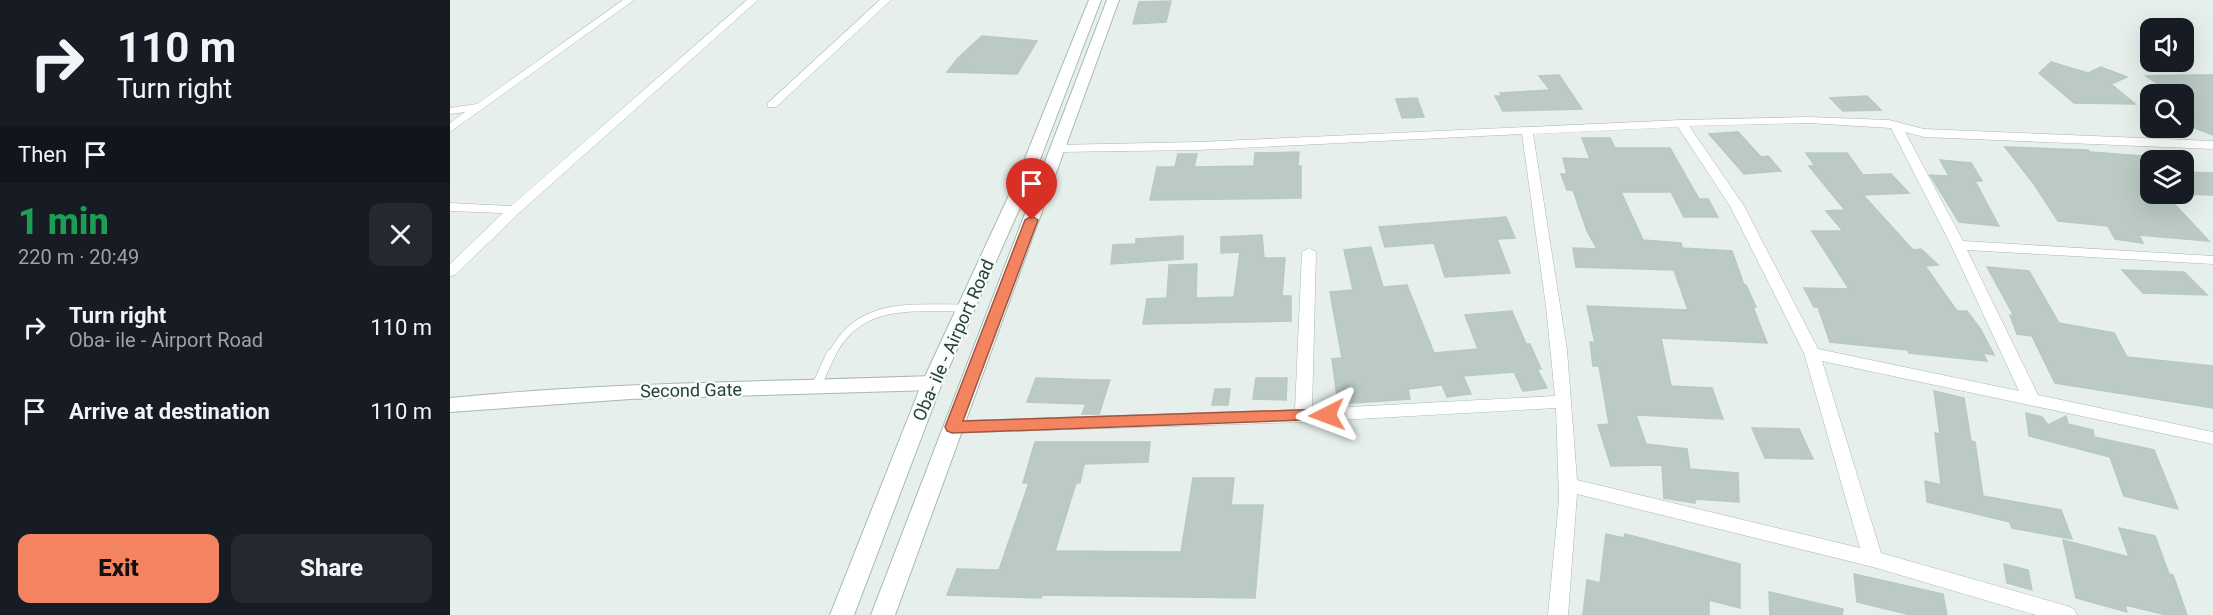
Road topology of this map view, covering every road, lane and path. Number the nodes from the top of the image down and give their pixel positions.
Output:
1 (629, 0) edge
2 (753, 0) edge
3 (886, 0) edge
4 (1095, 0) edge
5 (1113, 0) edge
6 (772, 105) dead end
7 (480, 106) junction
8 (450, 111) edge
9 (1681, 123) junction
10 (1896, 126) junction
11 (450, 128) edge
12 (1527, 130) junction
13 (2213, 145) edge
14 (1058, 148) junction
15 (1048, 177) junction
16 (1025, 178) junction
17 (450, 207) edge
18 (514, 210) junction
19 (1958, 244) junction
20 (1309, 252) dead end
21 (2213, 260) edge
22 (450, 272) edge
23 (966, 308) junction
24 (1812, 353) junction
25 (932, 383) junction
26 (815, 388) junction
27 (2031, 398) junction
28 (1563, 402) junction
29 (450, 405) edge
30 (1303, 416) junction
31 (952, 427) junction
32 (2213, 438) edge
33 (1568, 485) junction
34 (1873, 559) junction
35 (842, 615) edge
36 (883, 615) edge
37 (1558, 615) edge
38 (2067, 615) edge

1 - 7 street
2 - 18 street
3 - 6 street
4 - 16 main road, Oba- ile - Airport Road
5 - 14 main road, Oba- ile - Airport Road
7 - 8 street
7 - 11 street
9 - 10 street
9 - 12 street
9 - 24 street
10 - 13 street
10 - 19 street
12 - 14 street
12 - 28 street
14 - 15 main road, Oba- ile - Airport Road
15 - 16 main road
15 - 31 main road, Oba- ile - Airport Road
16 - 23 main road, Oba- ile - Airport Road
17 - 18 street
18 - 22 street
19 - 21 street
19 - 27 street
20 - 30 street
23 - 25 main road, Oba- ile - Airport Road
23 - 26 lane
24 - 27 street
24 - 34 street
25 - 26 main road, Second Gate
25 - 35 main road, Oba- ile - Airport Road
26 - 29 main road, Second Gate
27 - 32 street
28 - 30 street
28 - 33 street
30 - 31 street
31 - 36 main road, Oba- ile - Airport Road
33 - 34 street
33 - 37 street
34 - 38 street

